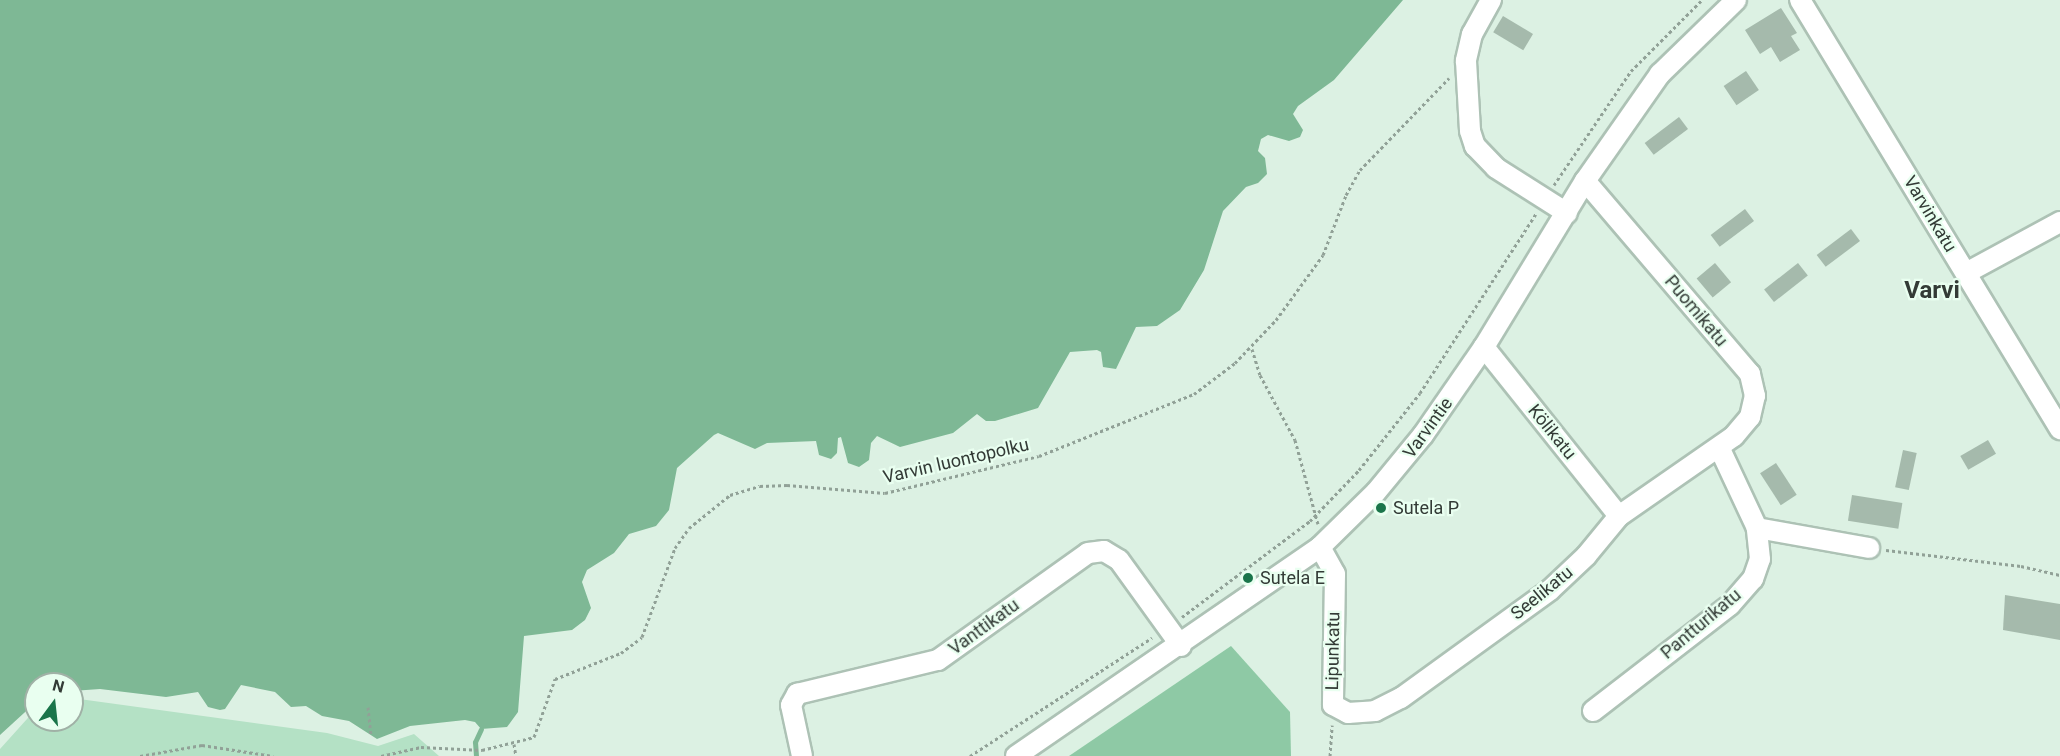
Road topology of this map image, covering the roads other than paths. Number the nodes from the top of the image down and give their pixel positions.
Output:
1 (1491, 0) edge
2 (1736, 0) edge
3 (1800, 0) edge
4 (1586, 181) junction
5 (1567, 213) junction
6 (2060, 222) edge
7 (1966, 273) junction
8 (1484, 347) junction
9 (2060, 429) edge
10 (1719, 447) junction
11 (1619, 516) junction
12 (1757, 528) junction
13 (1320, 547) junction
14 (1869, 548) road end
15 (1181, 646) junction
16 (1340, 709) joint
17 (1593, 711) dead end
18 (802, 756) edge
19 (1016, 756) edge

1 - 5 street
2 - 4 street, Varvintie
3 - 7 street, Varvinkatu
4 - 5 street, Varvintie
4 - 10 street, Puomikatu
5 - 8 street, Varvintie
6 - 7 street
7 - 9 street, Varvinkatu
8 - 11 street, Kölikatu
8 - 13 street, Varvintie
10 - 11 street, Seelikatu
10 - 12 street, Pantturikatu
11 - 16 street, Seelikatu
12 - 14 street
12 - 17 street, Pantturikatu
13 - 15 street, Varvintie
13 - 16 street, Lipunkatu
15 - 18 street, Vanttikatu
15 - 19 street, Varvintie

